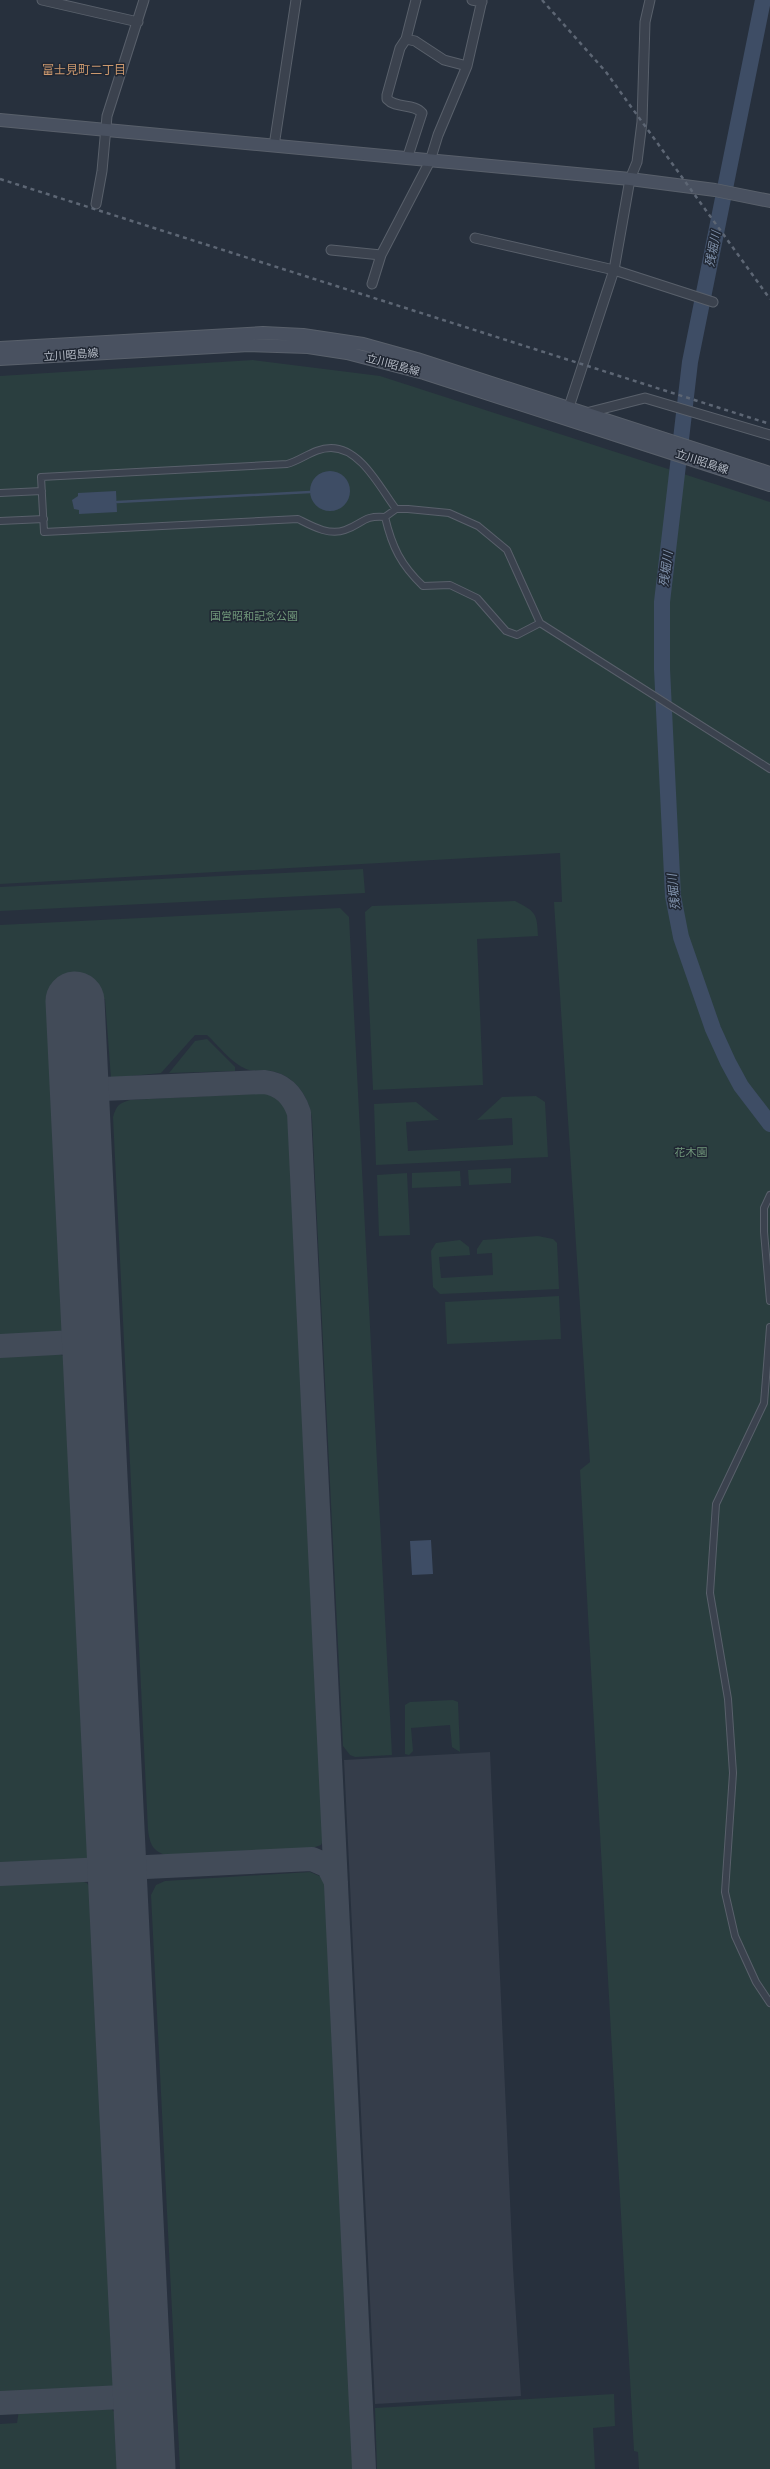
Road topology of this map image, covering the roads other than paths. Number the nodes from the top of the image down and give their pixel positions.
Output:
1 (42, 0) edge
2 (144, 0) edge
3 (296, 0) edge
4 (416, 0) edge
5 (472, 0) edge
6 (650, 0) edge
7 (482, 1) edge
8 (138, 22) junction
9 (406, 39) junction
10 (467, 66) junction
11 (0, 120) edge
12 (105, 131) junction
13 (274, 146) junction
14 (407, 159) junction
15 (430, 161) junction
16 (630, 179) junction
17 (770, 201) edge
18 (96, 204) dead end
19 (474, 238) dead end
20 (331, 250) dead end
21 (381, 255) junction
22 (614, 270) junction
23 (372, 284) dead end
24 (713, 302) dead end
25 (0, 348) edge
26 (0, 360) edge
27 (567, 413) junction
28 (586, 413) junction
29 (770, 435) edge
30 (659, 442) junction
31 (700, 456) junction
32 (770, 472) edge
33 (770, 485) edge
34 (42, 491) junction
35 (0, 493) edge
36 (396, 509) junction
37 (385, 517) junction
38 (44, 519) junction
39 (0, 521) edge
40 (540, 623) junction
41 (770, 769) edge
42 (770, 1194) edge
43 (770, 1301) edge
44 (770, 1327) edge
45 (767, 1401) edge
46 (769, 2002) edge

1 - 8 street
2 - 8 street
3 - 13 street
4 - 9 street
5 - 7 street
6 - 16 street
7 - 10 street
8 - 12 street
9 - 10 street
9 - 14 street
10 - 15 street
11 - 12 main road
12 - 13 main road
12 - 18 street
13 - 14 main road
14 - 15 main road
15 - 16 main road
15 - 21 street
16 - 17 main road
16 - 22 street
19 - 22 street
20 - 21 street
21 - 23 street
22 - 24 street
22 - 27 street
25 - 27 main road, 立川昭島線
26 - 27 main road, 立川昭島線
27 - 28 main road, 立川昭島線
27 - 30 main road, 立川昭島線
28 - 29 street
28 - 30 main road, 立川昭島線
30 - 31 main road, 立川昭島線
31 - 32 main road, 立川昭島線
31 - 33 main road, 立川昭島線
34 - 35 street
34 - 36 street
34 - 38 street
36 - 37 street
36 - 40 street
37 - 38 street
37 - 40 street
38 - 39 street
40 - 41 street
42 - 43 street
44 - 45 street
45 - 46 street

